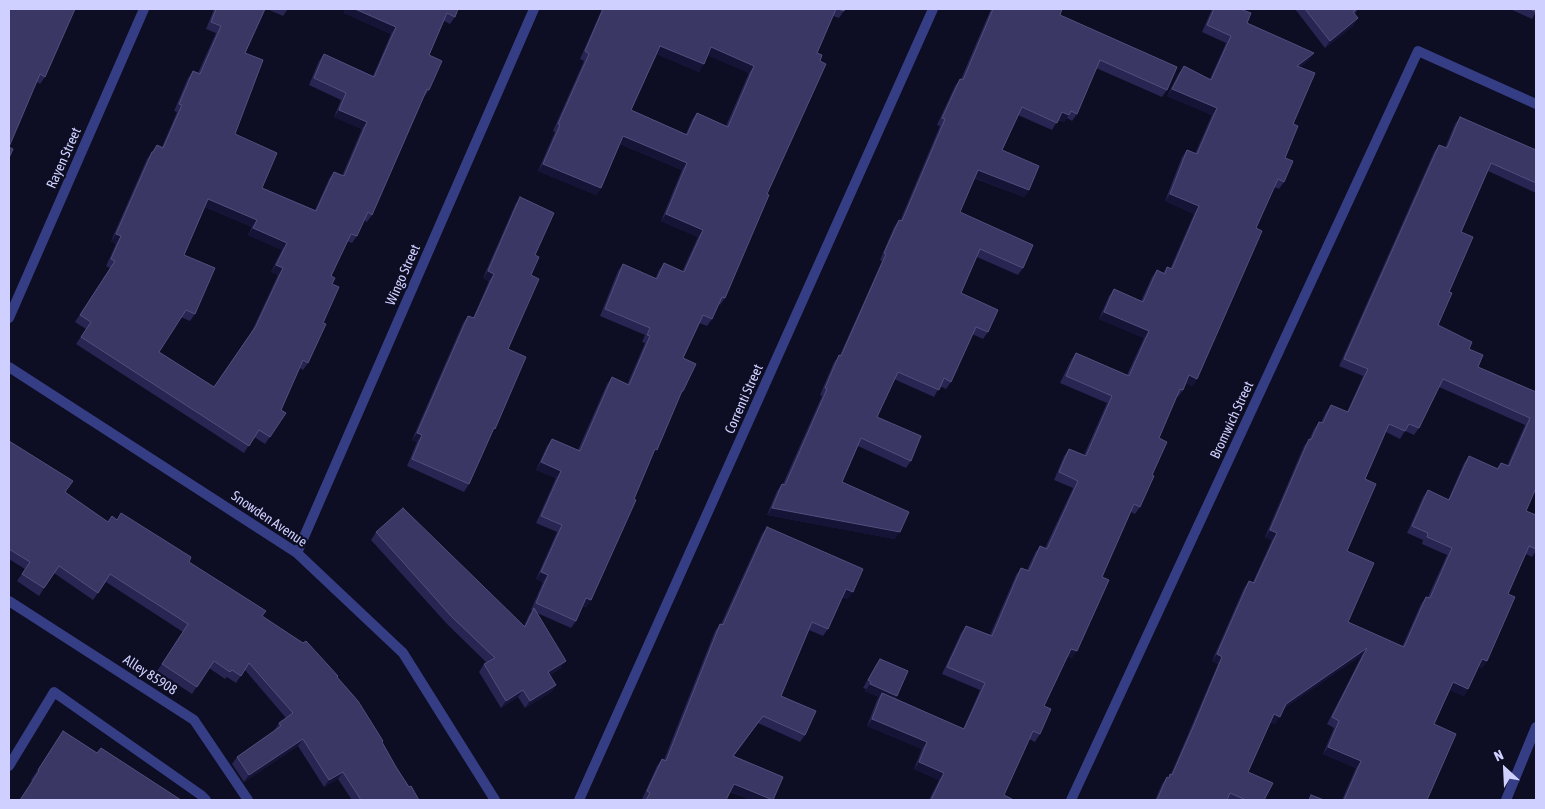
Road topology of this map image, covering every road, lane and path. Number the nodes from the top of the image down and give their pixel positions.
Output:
1 (144, 9) edge
2 (534, 9) edge
3 (933, 9) edge
4 (1536, 104) edge
5 (9, 318) edge
6 (9, 367) edge
7 (297, 553) junction
8 (9, 601) edge
9 (1536, 727) edge
10 (9, 766) edge
11 (206, 800) edge
12 (248, 800) edge
13 (495, 800) edge
14 (579, 800) edge
15 (1071, 800) edge
16 (1506, 800) edge

1 - 5 street, Rayen Street
2 - 7 street, Wingo Street
3 - 14 street, Correnti Street
4 - 15 street, Bromwich Street
6 - 7 street, Snowden Avenue
7 - 13 street, Snowden Avenue
8 - 12 street, Alley 85908
9 - 16 street
10 - 11 street

